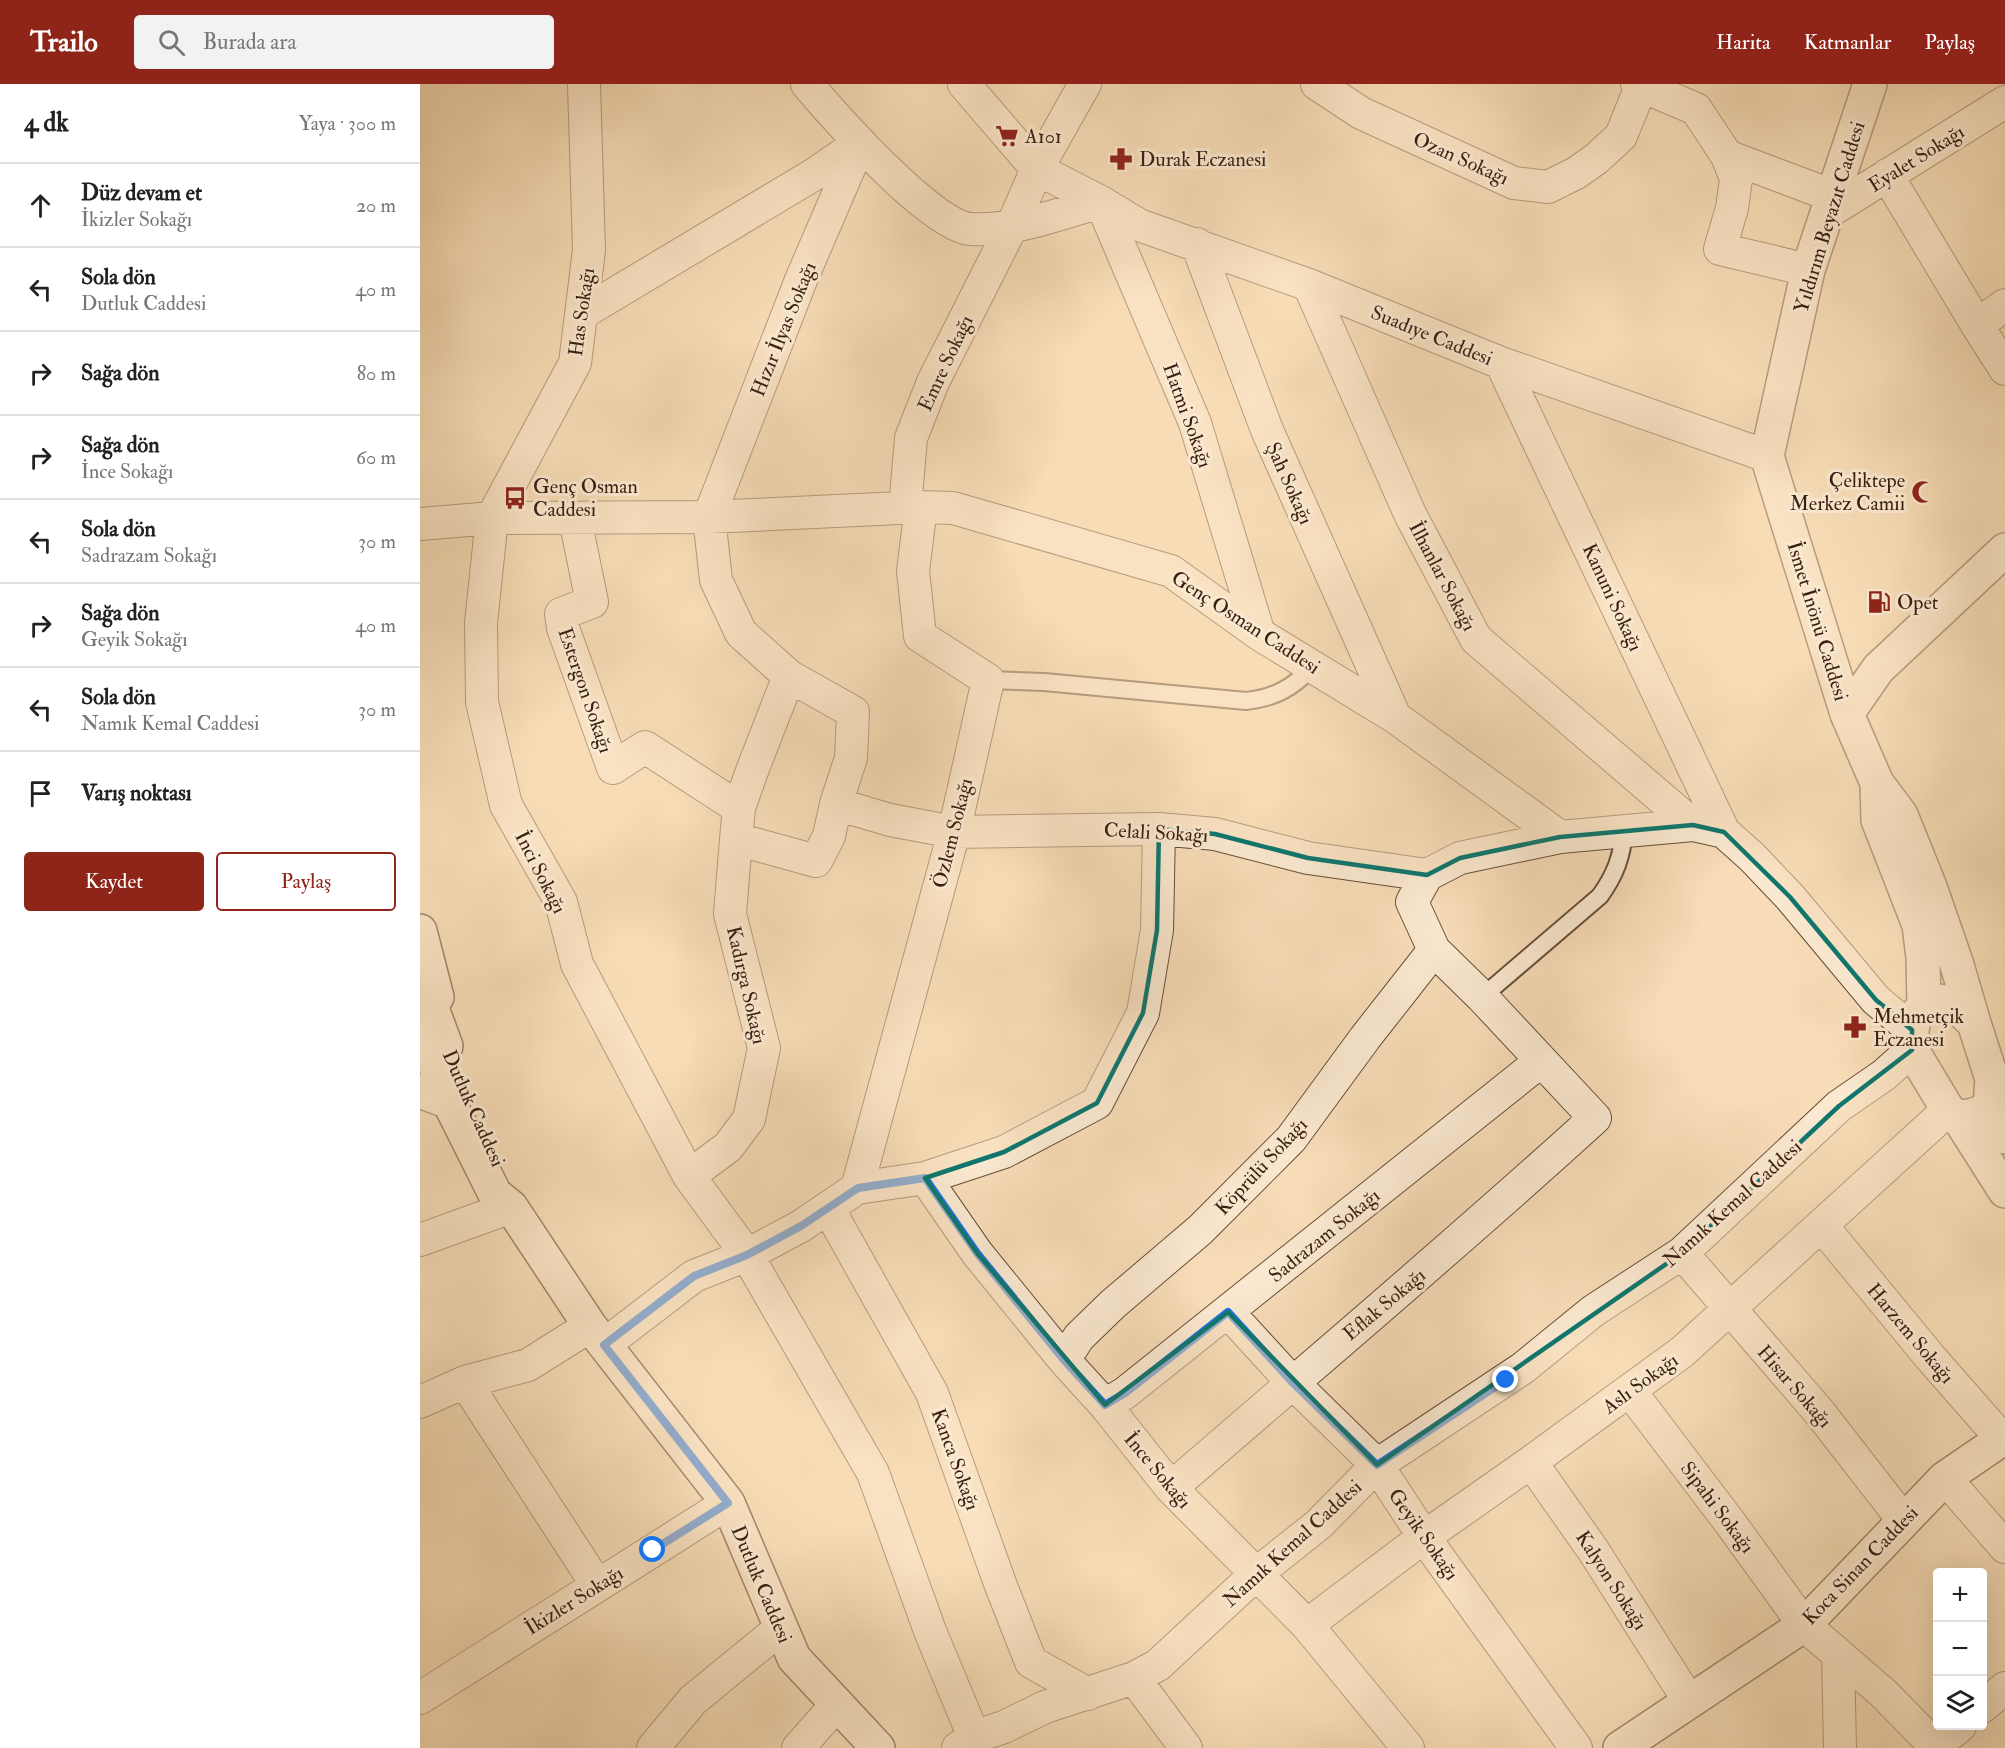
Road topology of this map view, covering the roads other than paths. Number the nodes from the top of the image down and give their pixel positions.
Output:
1 (584, 84) edge
2 (807, 84) edge
3 (964, 84) edge
4 (1085, 84) edge
5 (1317, 84) edge
6 (1870, 84) edge
7 (1640, 85) edge
8 (2005, 102) edge
9 (860, 143) junction
10 (1727, 156) junction
11 (1037, 169) junction
12 (1887, 175) junction
13 (1101, 202) junction
14 (1830, 205) junction
15 (1012, 226) junction
16 (1197, 244) junction
17 (1808, 270) junction
18 (1309, 285) junction
19 (2005, 305) edge
20 (581, 314) junction
21 (1977, 325) junction
22 (1501, 363) junction
23 (2005, 369) edge
24 (1767, 456) junction
25 (913, 508) junction
26 (709, 517) junction
27 (492, 518) junction
28 (575, 519) junction
29 (420, 524) edge
30 (2005, 550) edge
31 (2005, 574) edge
32 (1259, 634) junction
33 (1312, 667) junction
34 (789, 676) junction
35 (988, 680) junction
36 (1847, 714) junction
37 (1395, 717) junction
38 (1877, 783) junction
39 (836, 804) junction
40 (739, 808) junction
41 (1693, 825) junction
42 (1159, 829) junction
43 (1624, 831) junction
44 (954, 832) junction
45 (1724, 832) junction
46 (1560, 837) junction
47 (736, 839) junction
48 (1427, 875) junction
49 (420, 931) edge
50 (1434, 950) junction
51 (420, 976) edge
52 (1482, 997) junction
53 (1974, 1023) junction
54 (1916, 1024) junction
55 (431, 1031) edge
56 (1541, 1061) junction
57 (1996, 1088) edge
58 (434, 1097) edge
59 (1953, 1114) junction
60 (2005, 1137) edge
61 (689, 1176) junction
62 (925, 1178) junction
63 (858, 1188) junction
64 (2005, 1191) edge
65 (511, 1207) junction
66 (828, 1208) junction
67 (1822, 1226) junction
68 (420, 1240) edge
69 (1682, 1253) junction
70 (747, 1255) junction
71 (1730, 1310) junction
72 (1228, 1312) junction
73 (597, 1336) junction
74 (1064, 1360) junction
75 (465, 1382) junction
76 (1292, 1382) junction
77 (1630, 1391) junction
78 (420, 1402) edge
79 (1105, 1405) junction
80 (2004, 1438) edge
81 (1532, 1462) junction
82 (1377, 1465) junction
83 (1945, 1478) junction
84 (1171, 1488) junction
85 (728, 1503) junction
86 (1904, 1521) junction
87 (1424, 1537) junction
88 (2005, 1547) edge
89 (1255, 1575) junction
90 (597, 1585) junction
91 (1306, 1624) junction
92 (1804, 1625) junction
93 (781, 1628) junction
94 (1838, 1654) junction
95 (1134, 1678) junction
96 (2005, 1688) edge
97 (1088, 1694) junction
98 (420, 1698) edge
99 (1689, 1701) junction
100 (837, 1704) junction
101 (1987, 1704) edge
102 (1955, 1730) edge
103 (1011, 1737) edge
104 (966, 1742) edge
105 (1936, 1747) edge
106 (652, 1748) edge
107 (798, 1748) edge
108 (878, 1748) edge
109 (1186, 1748) edge
110 (1408, 1748) edge
111 (1576, 1748) edge
112 (1620, 1748) edge
113 (1840, 1748) edge

1 - 20 street, Has Sokağı
2 - 9 street
3 - 11 street
4 - 11 street, Emre Sokağı
5 - 7 street, Ozan Sokağı
6 - 14 street, Yıldırım Beyazıt Caddesi
7 - 10 street
8 - 12 street, Eyalet Sokağı
9 - 15 street
9 - 20 street
9 - 26 street, Hızır İlyas Sokağı
10 - 14 street
10 - 17 street
11 - 13 street, Suadıye Caddesi
11 - 15 street, Emre Sokağı
12 - 14 street, Eyalet Sokağı
12 - 21 street
13 - 15 street
13 - 16 street, Suadıye Caddesi
13 - 32 street, Hatmi Sokağı
14 - 17 street, Yıldırım Beyazıt Caddesi
15 - 25 street, Emre Sokağı
16 - 18 street, Suadıye Caddesi
16 - 37 street, Şah Sokağı
17 - 24 street, Yıldırım Beyazıt Caddesi
18 - 22 street, Suadıye Caddesi
18 - 41 street, İlhanlar Sokağı
19 - 21 street
20 - 27 street, Has Sokağı
21 - 23 street
22 - 24 street, Suadıye Caddesi
22 - 45 street, Kanuni Sokağı
24 - 36 street, İsmet İnönü Caddesi
25 - 26 street, Genç Osman Caddesi
25 - 32 street, Genç Osman Caddesi
25 - 35 street
26 - 28 street, Genç Osman Caddesi
26 - 34 street
27 - 28 street, Genç Osman Caddesi
27 - 29 street, Genç Osman Caddesi
27 - 61 street, İnci Sokağı
28 - 40 street, Estergon Sokağı
30 - 36 street
31 - 36 street
32 - 33 street, Genç Osman Caddesi
33 - 35 lane
33 - 37 street, Genç Osman Caddesi
34 - 39 street
34 - 40 street
35 - 44 street, Özlem Sokağı
36 - 38 street, İsmet İnönü Caddesi
37 - 46 street, Genç Osman Caddesi
38 - 53 street, İsmet İnönü Caddesi
38 - 54 street, İsmet İnönü Caddesi
39 - 44 street, Celali Sokağı
39 - 47 street
40 - 47 street, Kadırga Sokağı
41 - 43 street
41 - 45 street
42 - 44 street, Celali Sokağı
42 - 48 street, Celali Sokağı
42 - 62 street
43 - 46 street
43 - 52 lane
44 - 63 street, Özlem Sokağı
45 - 54 street
46 - 48 street
47 - 61 street, Kadırga Sokağı
48 - 50 street
49 - 55 street
50 - 52 street
50 - 74 street, Köprülü Sokağı
51 - 55 street, Dutluk Caddesi
52 - 56 street
53 - 54 street
53 - 57 street, İsmet İnönü Caddesi
54 - 59 street, İsmet İnönü Caddesi
54 - 69 street, Namık Kemal Caddesi
55 - 58 street, Dutluk Caddesi
55 - 65 street, Dutluk Caddesi
56 - 72 street, Sadrazam Sokağı
56 - 76 street, Eflak Sokağı
57 - 59 street
57 - 60 street, İsmet İnönü Caddesi
58 - 65 street, Dutluk Caddesi
59 - 64 street, İsmet İnönü Caddesi
59 - 67 street, Aslı Sokağı
61 - 70 street, İnci Sokağı
62 - 63 street
62 - 74 street, İnce Sokağı
63 - 66 street
65 - 68 street
65 - 73 street, Dutluk Caddesi
66 - 70 street
66 - 97 street, Kanca Sokağı
67 - 71 street, Aslı Sokağı
67 - 80 street, Harzem Sokağı
69 - 71 street, Hisar Sokağı
69 - 82 street, Namık Kemal Caddesi
70 - 73 street
70 - 104 street, İnci Sokağı
71 - 77 street, Aslı Sokağı
71 - 86 street, Hisar Sokağı
72 - 76 street, Geyik Sokağı
72 - 79 street, Sadrazam Sokağı
73 - 75 street
73 - 85 street, Dutluk Caddesi
74 - 79 street, İnce Sokağı
75 - 78 street
75 - 90 street
76 - 82 street, Geyik Sokağı
76 - 84 street, Eflak Sokağı
77 - 81 street, Aslı Sokağı
77 - 92 street, Sipahi Sokağı
79 - 84 street, İnce Sokağı
80 - 83 street, Koca Sinan Caddesi
81 - 87 street, Aslı Sokağı
81 - 99 street, Kalyon Sokağı
82 - 87 street, Geyik Sokağı
82 - 89 street, Namık Kemal Caddesi
83 - 86 street, Koca Sinan Caddesi
83 - 88 street
84 - 89 street, İnce Sokağı
85 - 90 street, İkizler Sokağı
85 - 93 street, Dutluk Caddesi
86 - 92 street, Koca Sinan Caddesi
87 - 91 street, Aslı Sokağı
87 - 111 street, Geyik Sokağı
89 - 91 street, İnce Sokağı
89 - 95 street, Namık Kemal Caddesi
90 - 98 street, İkizler Sokağı
91 - 110 street, İnce Sokağı
92 - 94 street, Sipahi Sokağı
92 - 99 street, Koca Sinan Caddesi
93 - 100 street, Dutluk Caddesi
93 - 106 street
94 - 105 street, Sipahi Sokağı
94 - 113 street
95 - 97 street, Namık Kemal Caddesi
95 - 109 street
96 - 101 street
97 - 103 street, Namık Kemal Caddesi
99 - 112 street, Koca Sinan Caddesi
100 - 107 street
100 - 108 street, Dutluk Caddesi
102 - 105 street
103 - 104 street, Namık Kemal Caddesi

